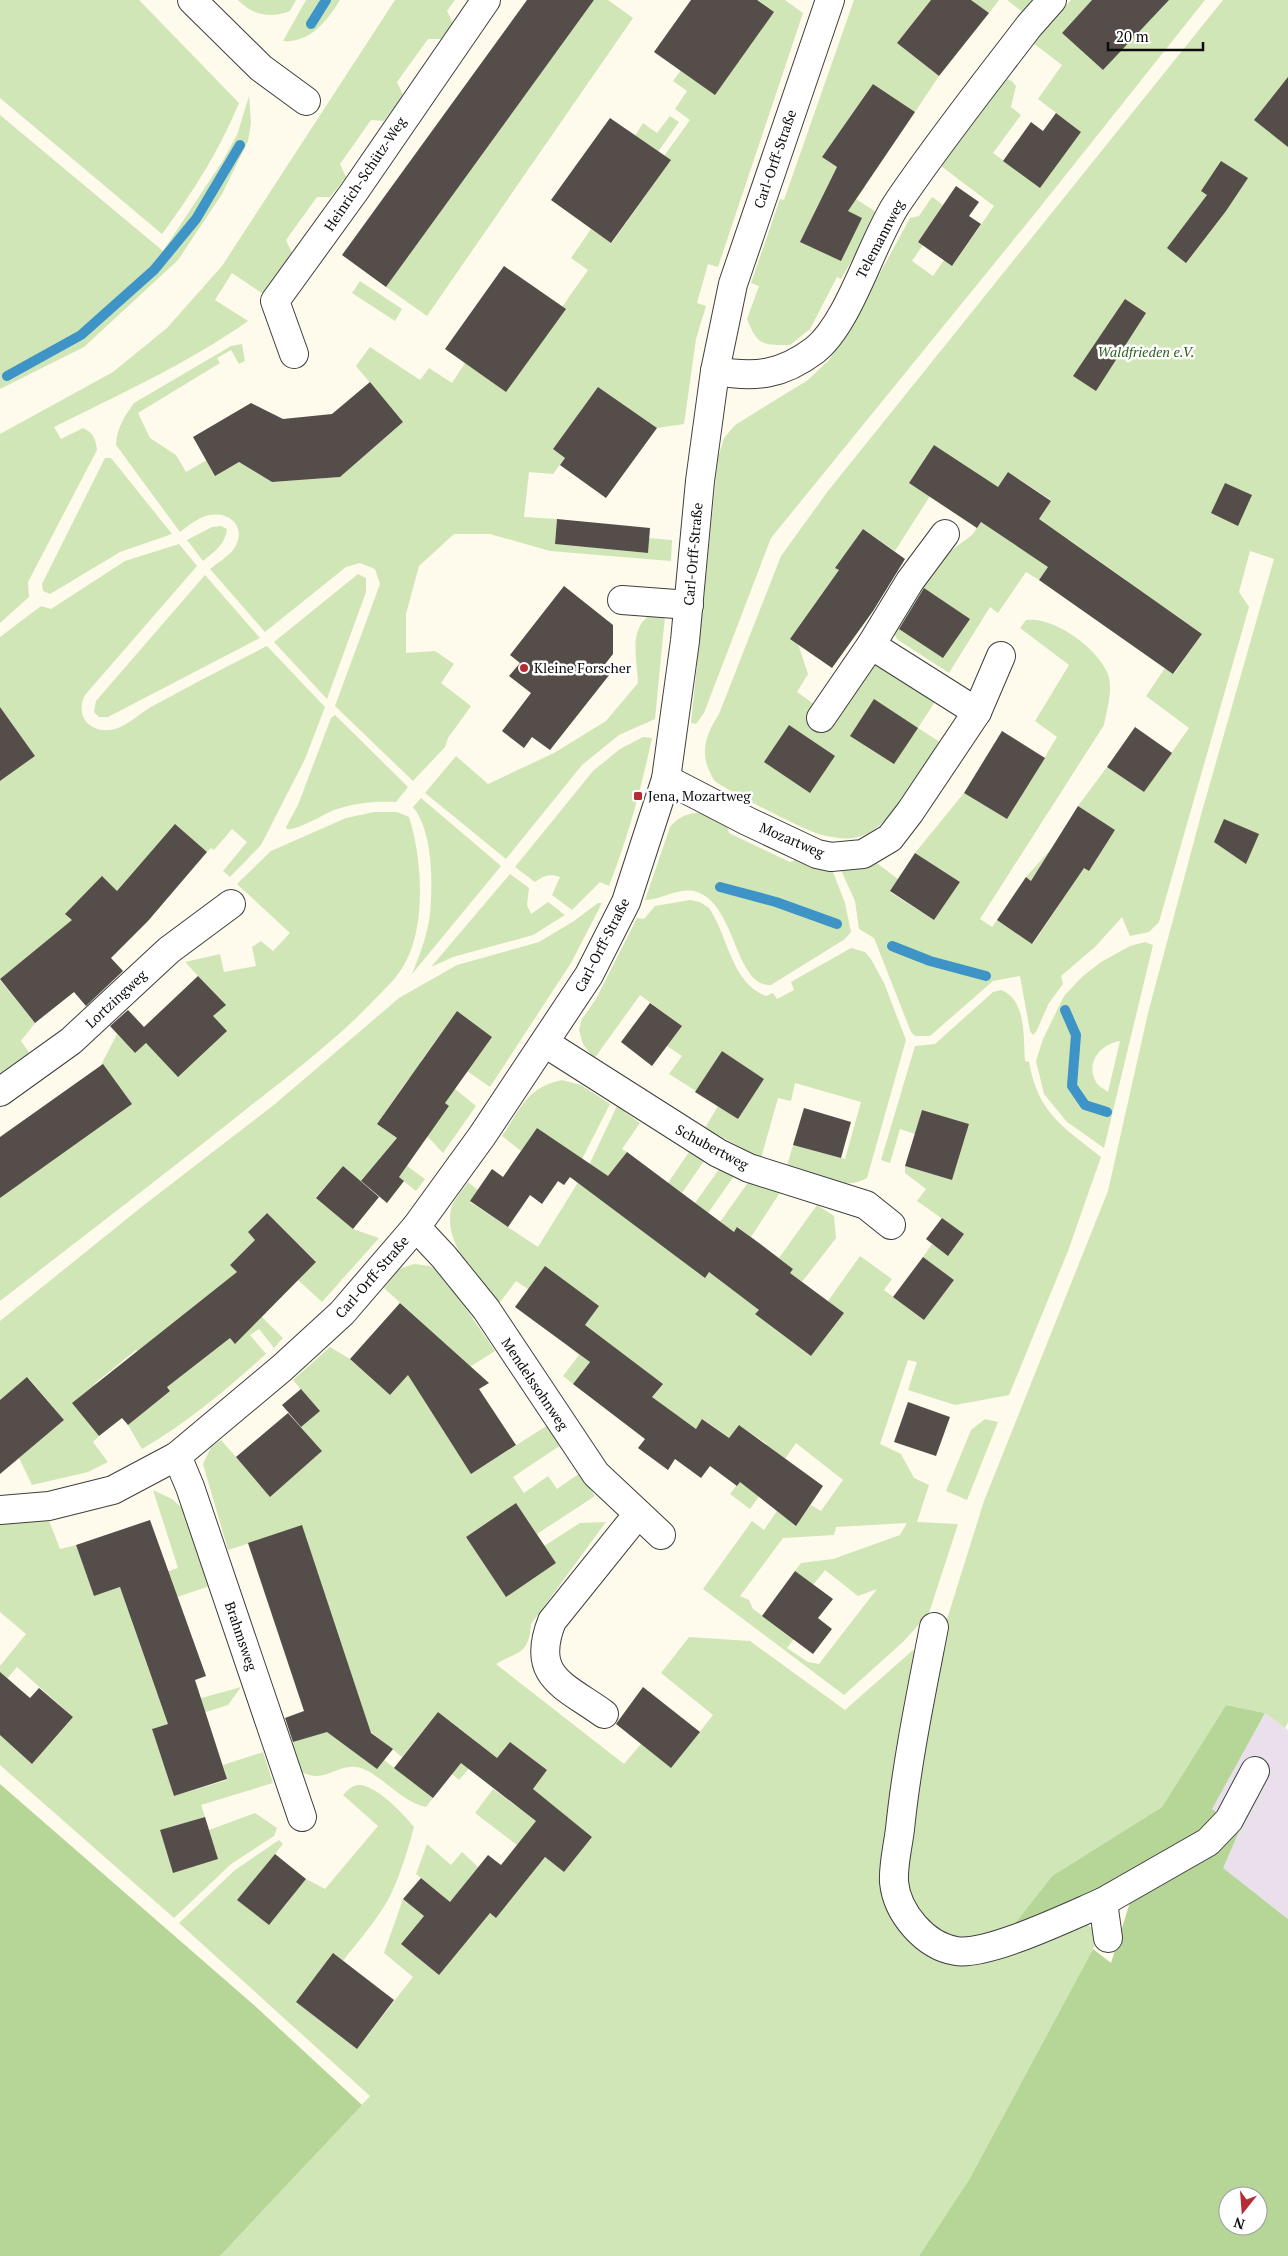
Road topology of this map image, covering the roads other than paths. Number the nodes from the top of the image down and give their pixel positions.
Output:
1 (192, 0) edge
2 (486, 0) edge
3 (830, 0) edge
4 (1052, 0) edge
5 (306, 101) dead end
6 (294, 354) dead end
7 (716, 371) junction
8 (946, 534) dead end
9 (622, 600) dead end
10 (689, 604) junction
11 (871, 645) junction
12 (1001, 656) dead end
13 (977, 712) junction
14 (821, 718) dead end
15 (666, 779) junction
16 (231, 904) dead end
17 (545, 1043) junction
18 (0, 1092) edge
19 (891, 1225) dead end
20 (416, 1227) junction
21 (176, 1456) junction
22 (0, 1510) edge
23 (638, 1514) junction
24 (661, 1535) dead end
25 (934, 1627) dead end
26 (604, 1714) dead end
27 (1255, 1771) dead end
28 (302, 1817) dead end
29 (1103, 1902) junction
30 (1108, 1938) dead end

1 - 5 street
2 - 6 street, Heinrich-Schütz-Weg
3 - 7 street, Carl-Orff-Straße
4 - 7 street, Telemannweg
7 - 10 street, Carl-Orff-Straße
8 - 11 street
9 - 10 street
10 - 15 street, Carl-Orff-Straße
11 - 13 street
11 - 14 street
12 - 13 street, Mozartweg
13 - 15 street, Mozartweg
15 - 17 street, Carl-Orff-Straße
16 - 18 street, Lortzingweg
17 - 19 street, Schubertweg
17 - 20 street, Carl-Orff-Straße
20 - 21 street, Carl-Orff-Straße
20 - 23 street, Mendelssohnweg
21 - 22 street, Carl-Orff-Straße
21 - 28 street, Brahmsweg
23 - 24 street, Mendelssohnweg
23 - 26 street
25 - 29 street
27 - 29 street
29 - 30 street

